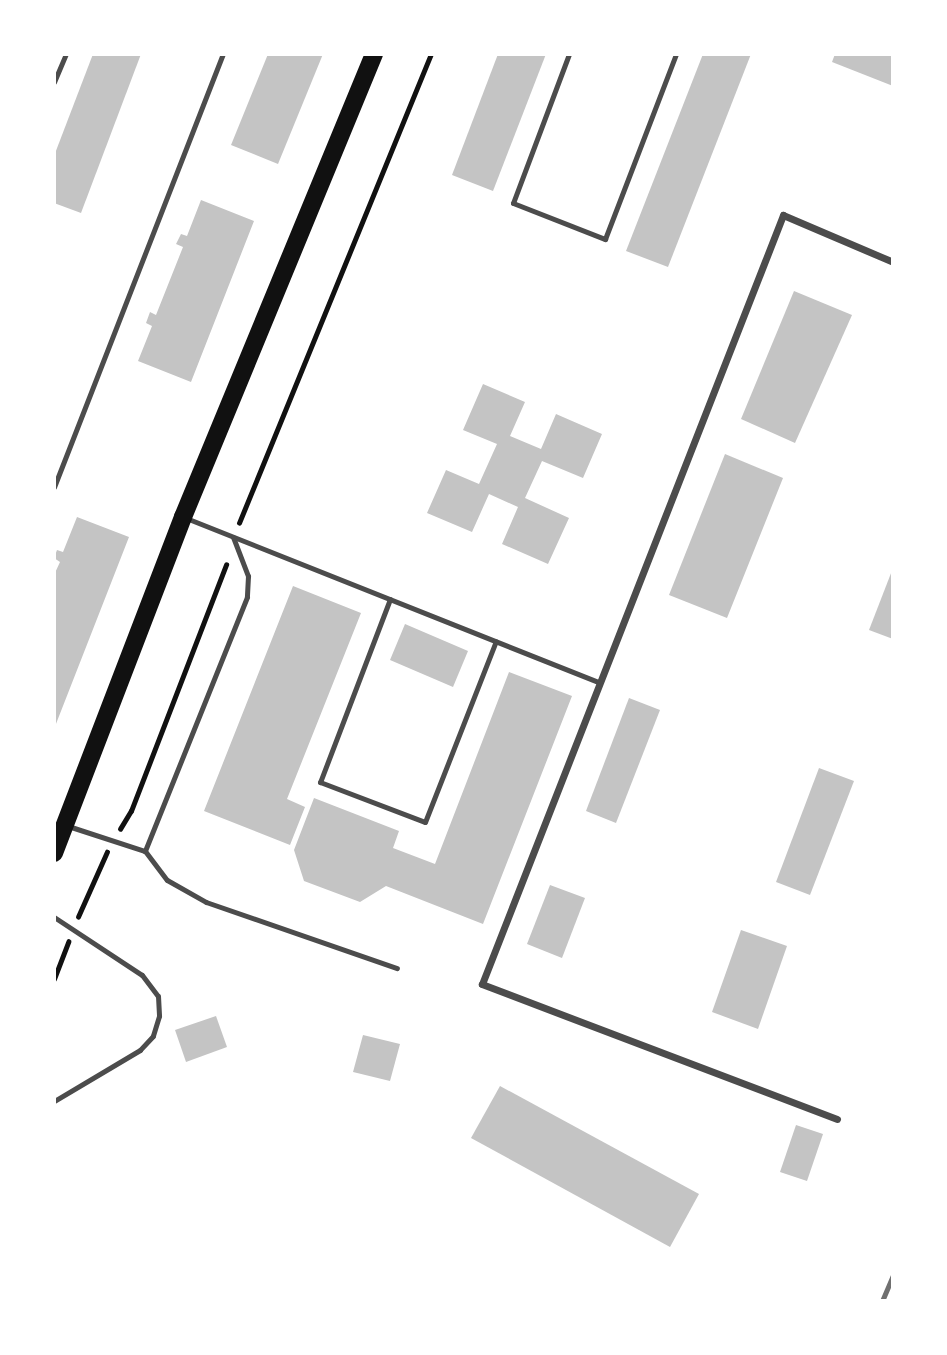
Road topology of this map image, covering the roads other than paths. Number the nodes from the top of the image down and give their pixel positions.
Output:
1 (66, 54) edge
2 (223, 54) edge
3 (374, 54) edge
4 (569, 54) edge
5 (676, 54) edge
6 (54, 82) edge
7 (893, 262) edge
8 (54, 487) edge
9 (183, 517) junction
10 (233, 537) junction
11 (390, 598) junction
12 (496, 642) junction
13 (599, 682) junction
14 (65, 825) junction
15 (145, 851) junction
16 (54, 853) edge
17 (54, 917) edge
18 (397, 968) dead end
19 (54, 1101) edge
20 (837, 1119) dead end

1 - 6 lane
2 - 8 lane
3 - 9 main road
4 - 5 lane
7 - 13 street
9 - 10 lane
9 - 14 main road
10 - 11 lane
10 - 15 lane
11 - 12 lane
11 - 12 lane
12 - 13 lane
13 - 20 street
14 - 15 lane
14 - 16 main road
15 - 18 lane
17 - 19 lane

